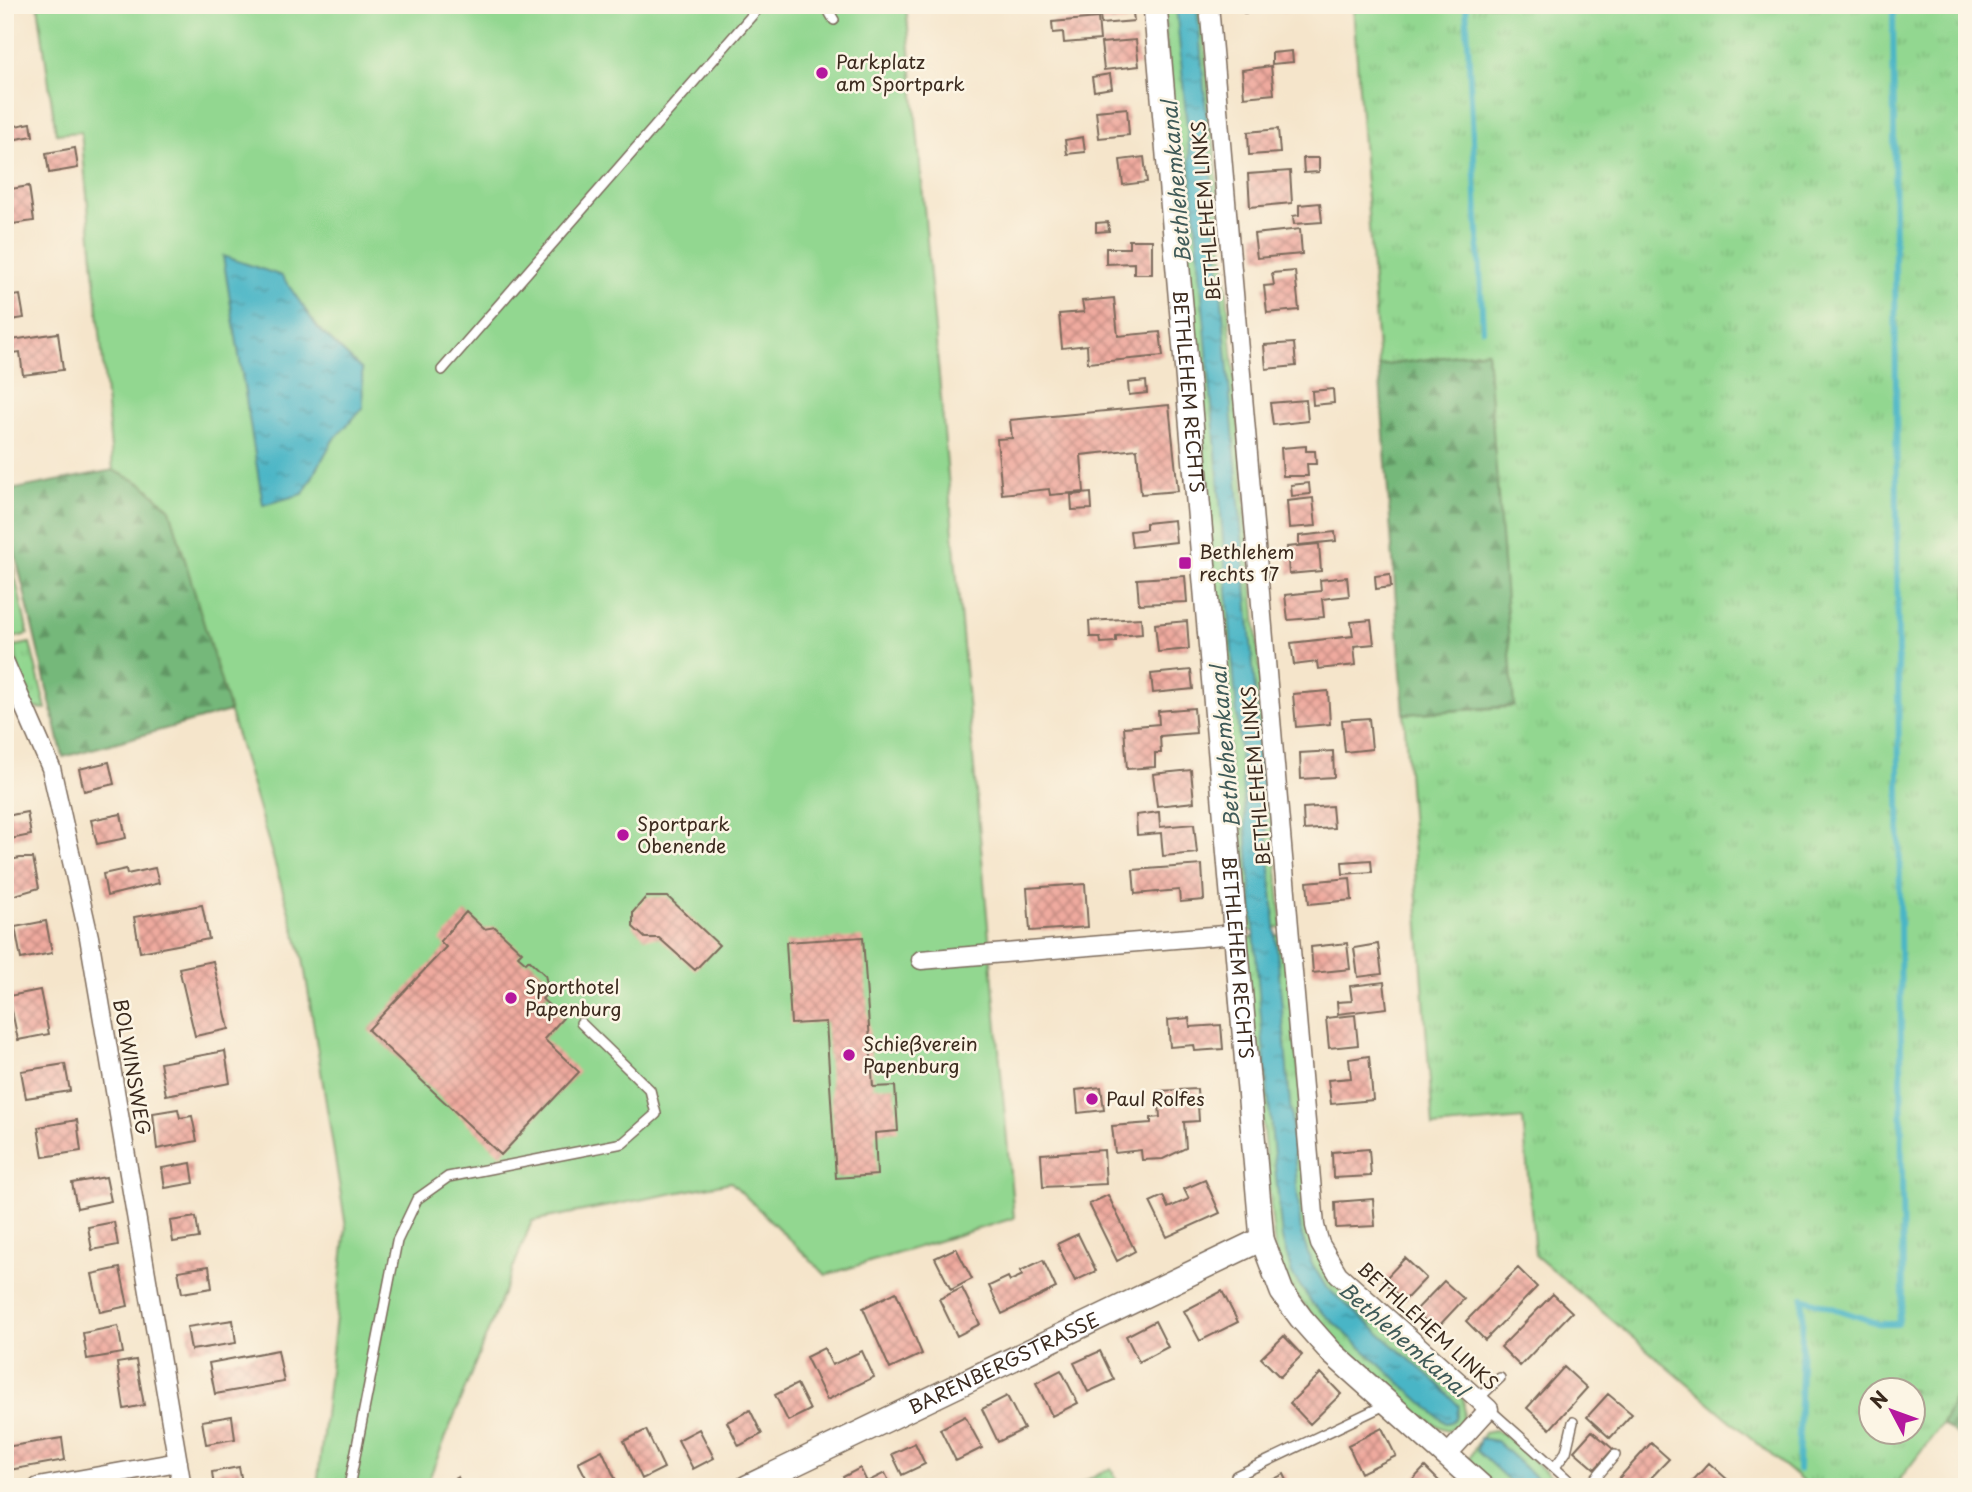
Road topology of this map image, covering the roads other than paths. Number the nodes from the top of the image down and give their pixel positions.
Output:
1 (761, 5) edge
2 (825, 5) edge
3 (1155, 5) edge
4 (1209, 5) edge
5 (834, 20) dead end
6 (442, 370) dead end
7 (5, 663) edge
8 (1236, 934) junction
9 (921, 960) dead end
10 (581, 1023) dead end
11 (1262, 1239) junction
12 (1500, 1378) dead end
13 (1389, 1403) junction
14 (1483, 1404) junction
15 (1573, 1422) dead end
16 (1447, 1455) junction
17 (1615, 1455) dead end
18 (178, 1462) junction
19 (1555, 1467) junction
20 (1236, 1476) dead end
21 (38, 1487) edge
22 (182, 1487) edge
23 (349, 1487) edge
24 (747, 1487) edge
25 (1482, 1487) edge
26 (1576, 1487) edge
27 (1588, 1487) edge

1 - 6 lane
2 - 5 lane
3 - 8 street, BETHLEHEM RECHTS
4 - 14 street, BETHLEHEM LINKS
7 - 18 street, BOLWINSWEG
8 - 9 street
8 - 11 street, BETHLEHEM RECHTS
10 - 23 lane
11 - 13 street, BETHLEHEM RECHTS
11 - 24 street, BARENBERGSTRASSE
12 - 14 lane
13 - 16 street, BETHLEHEM RECHTS
13 - 20 lane
14 - 16 street, BETHLEHEM LINKS
14 - 19 lane
15 - 19 lane
16 - 25 street, BETHLEHEM RECHTS
17 - 27 lane
18 - 21 street
18 - 22 street, BOLWINSWEG
19 - 26 lane

